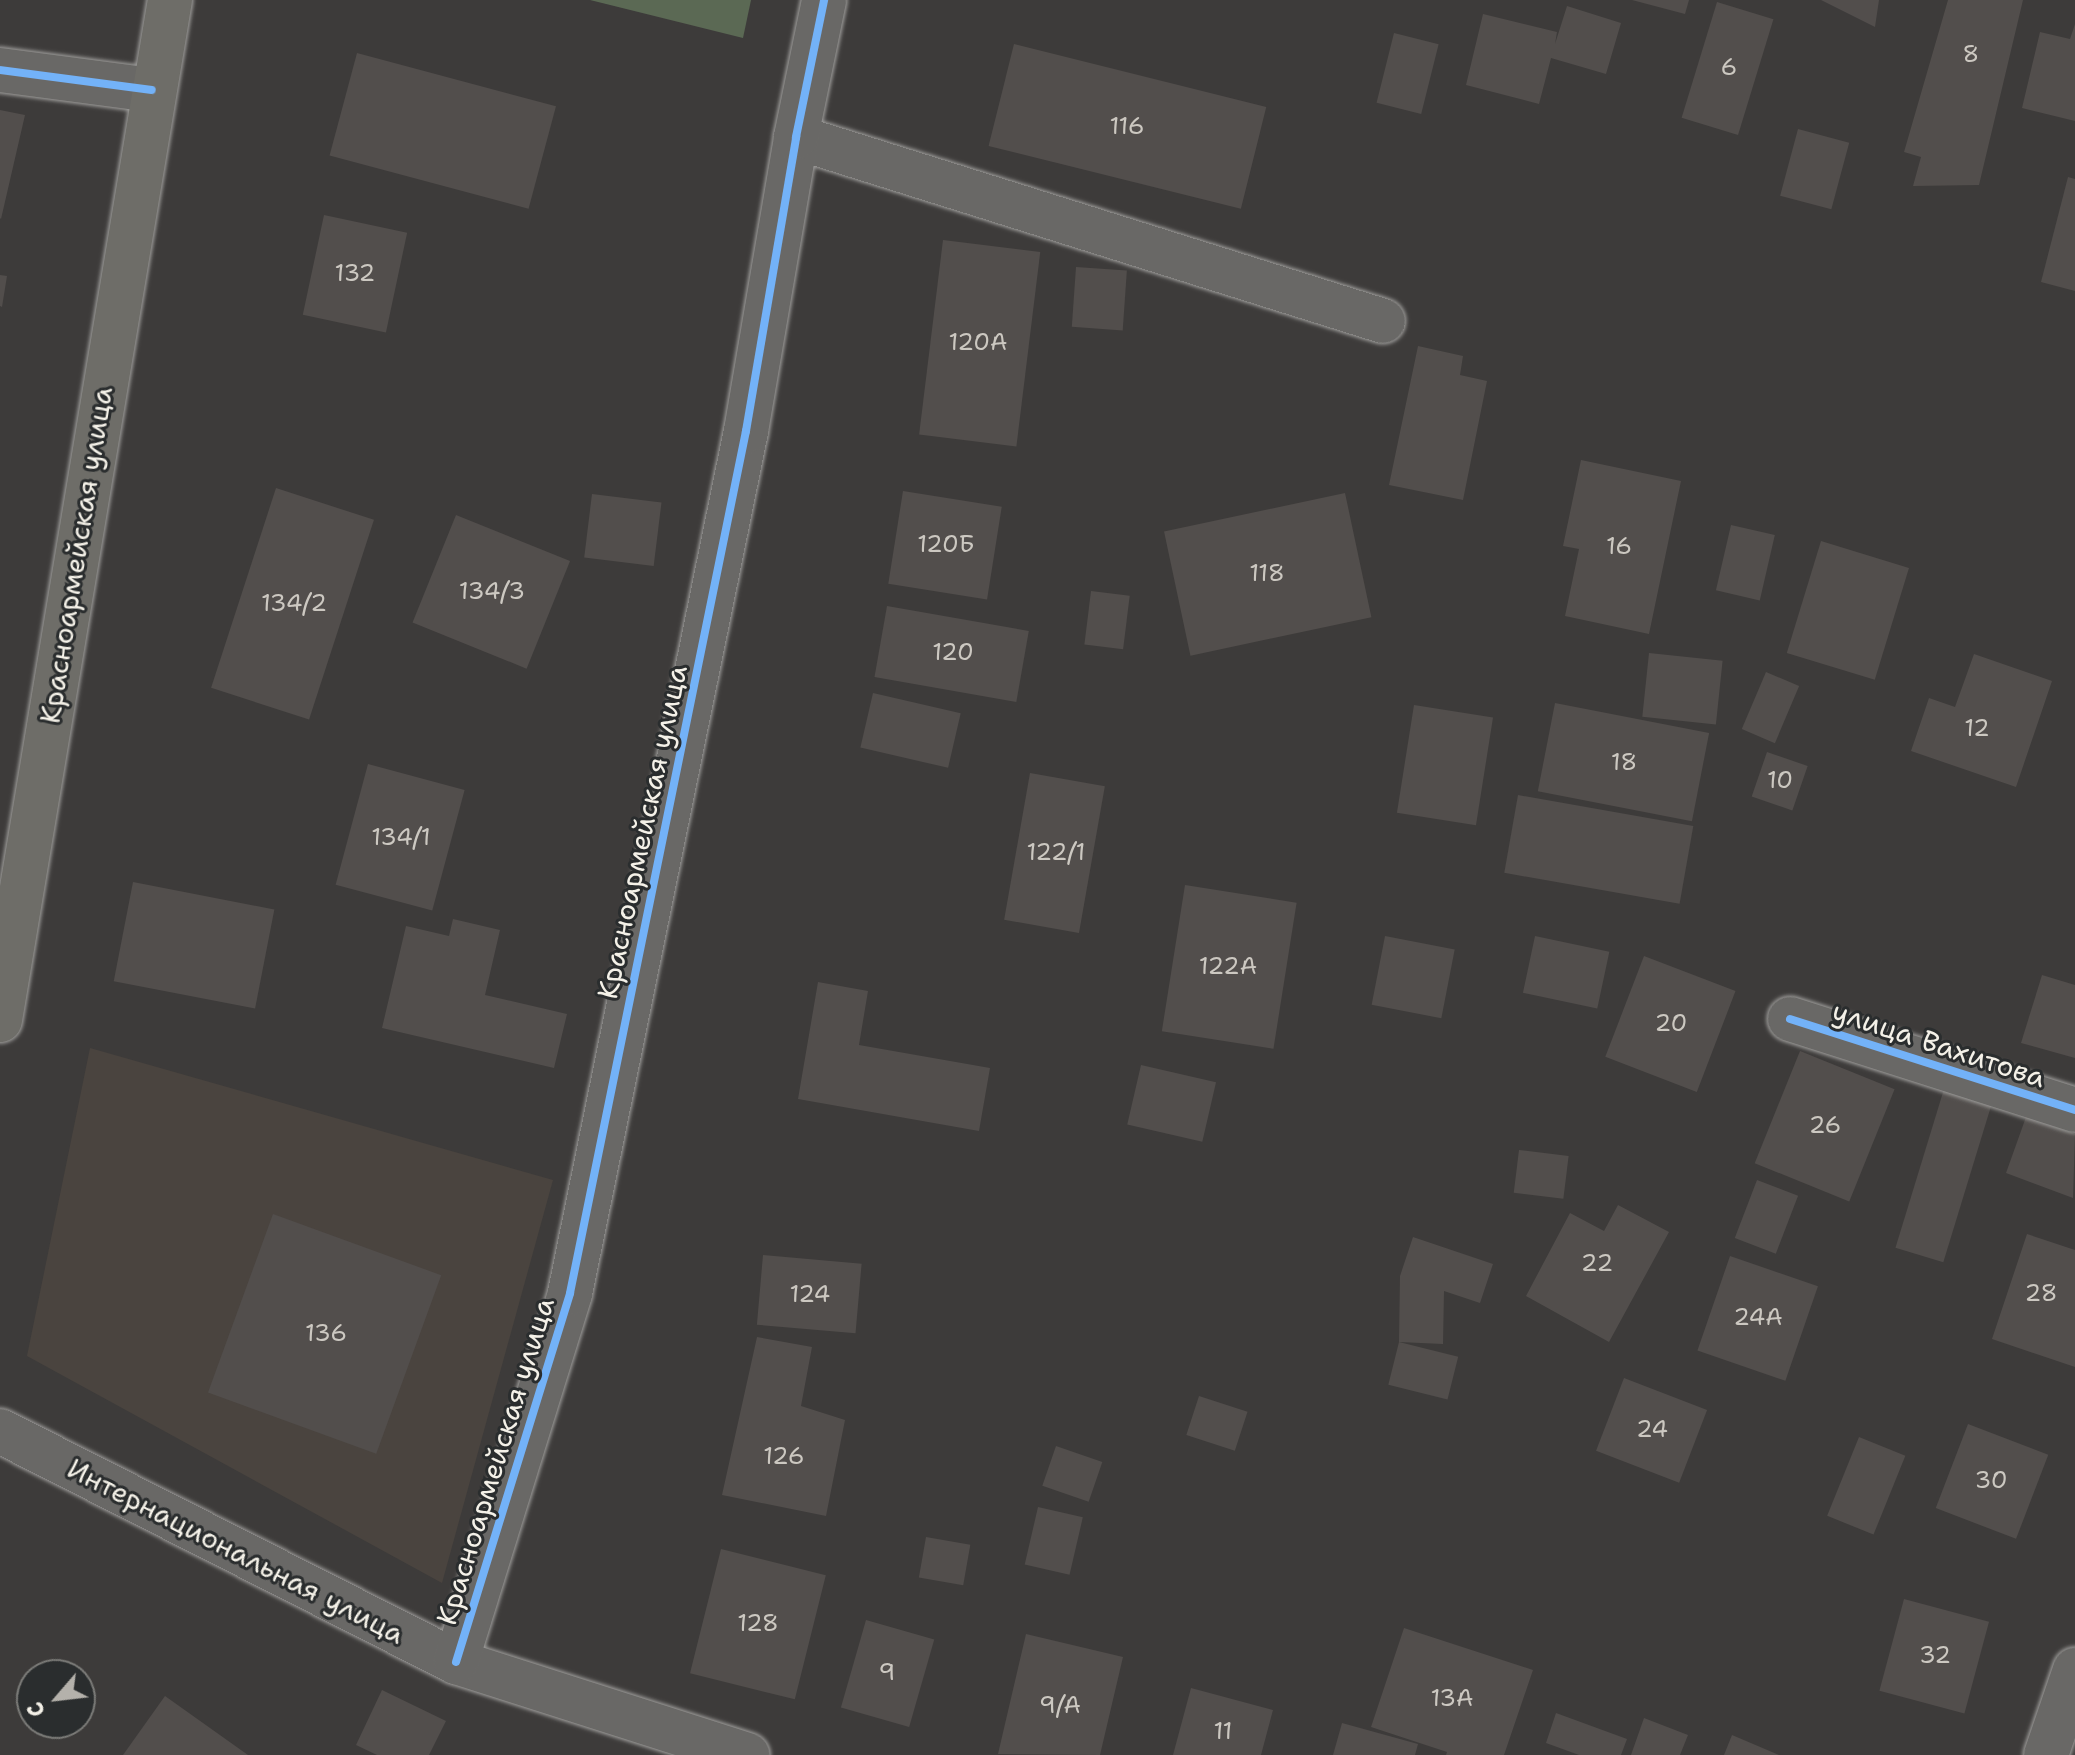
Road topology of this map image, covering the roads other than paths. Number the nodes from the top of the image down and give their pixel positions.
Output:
1 (170, 0) edge
2 (824, 0) edge
3 (0, 70) edge
4 (152, 90) junction
5 (796, 137) junction
6 (1383, 321) dead end
7 (1790, 1019) dead end
8 (0, 1020) edge
9 (2075, 1110) edge
10 (0, 1431) edge
11 (456, 1662) junction
12 (2075, 1670) edge
13 (748, 1755) edge
14 (2046, 1755) edge

1 - 4 main road, Красноармейская улица
2 - 5 street, Красноармейская улица
3 - 4 street
4 - 8 main road, Красноармейская улица
5 - 6 street
5 - 11 street, Красноармейская улица
7 - 9 street, улица Вахитова
10 - 11 street, Интернациональная улица
11 - 13 street, Интернациональная улица
12 - 14 street

